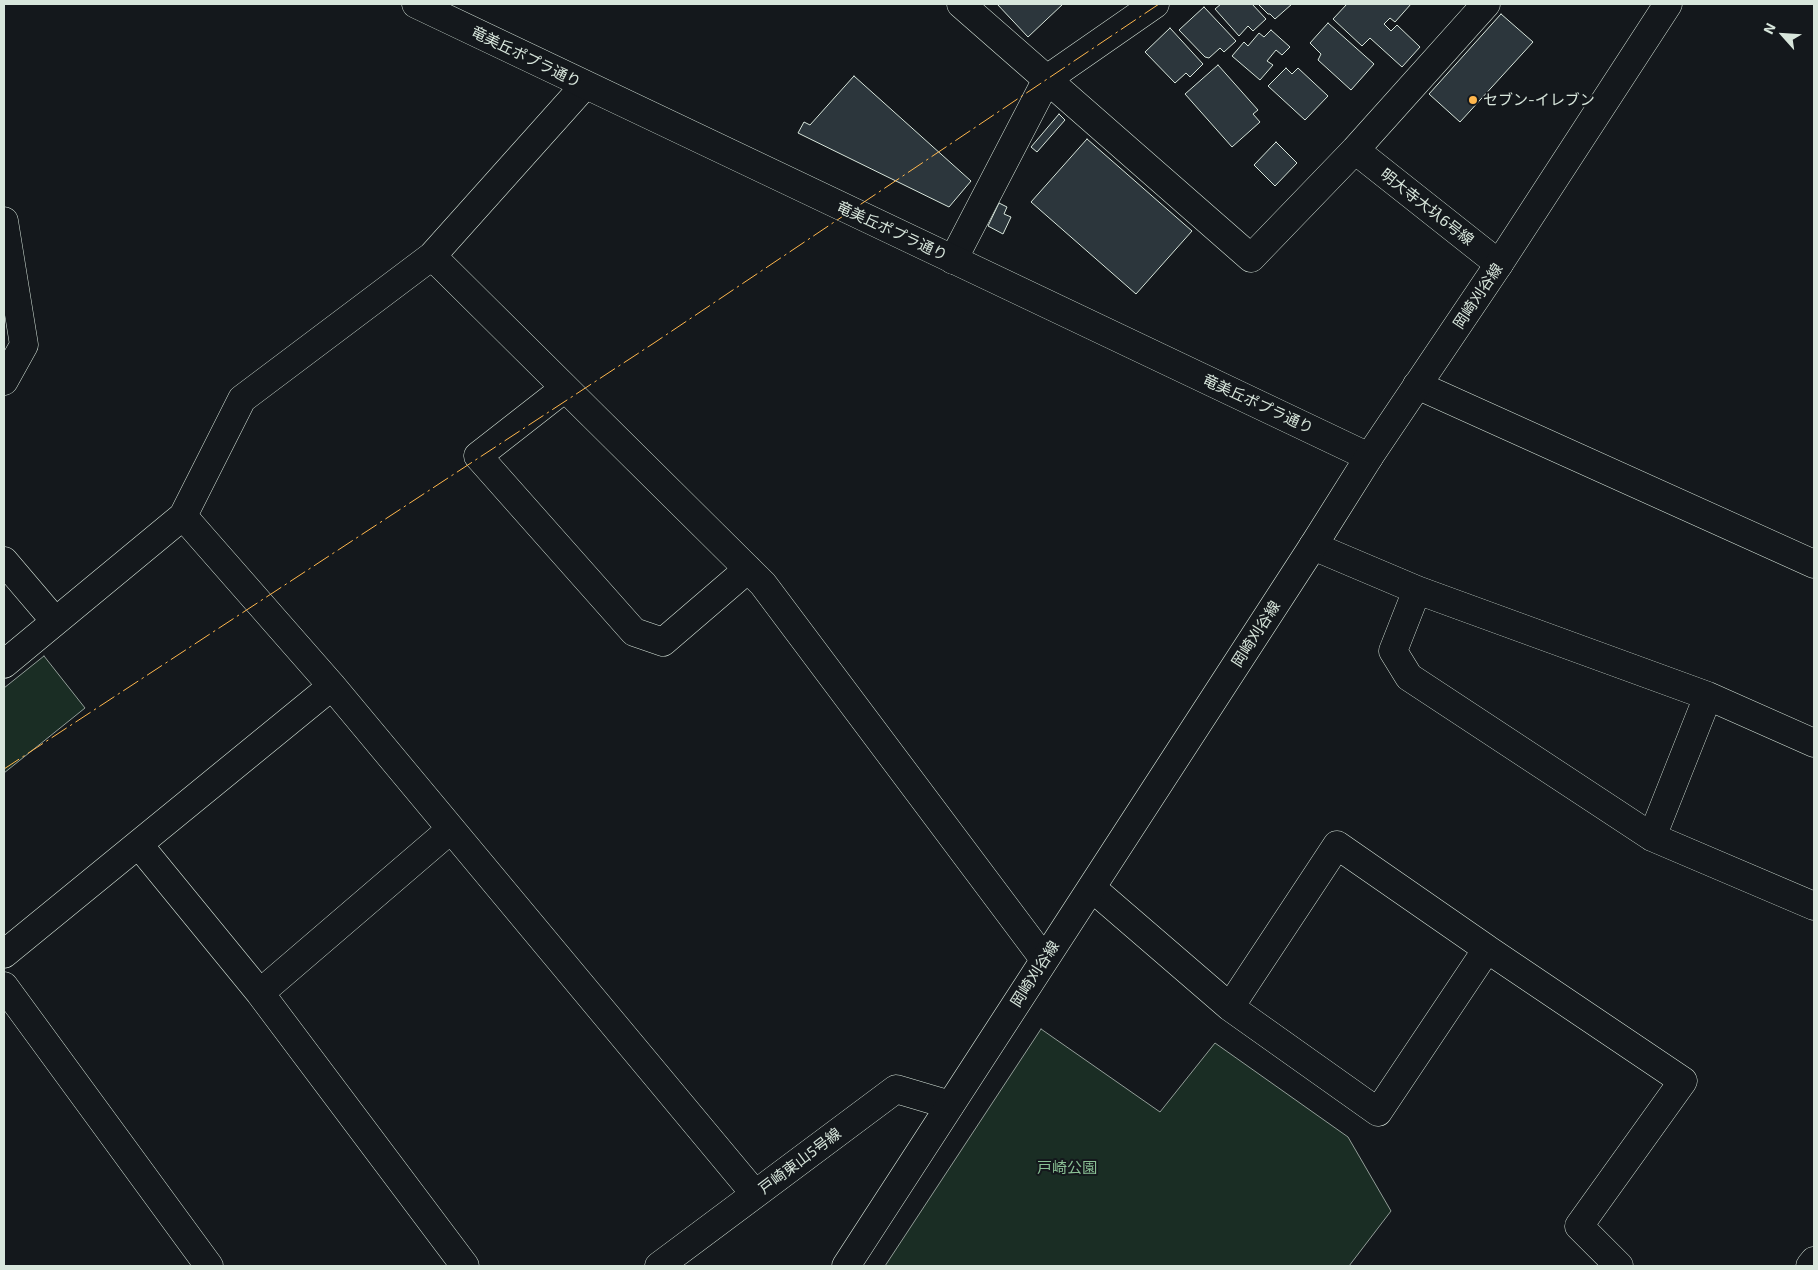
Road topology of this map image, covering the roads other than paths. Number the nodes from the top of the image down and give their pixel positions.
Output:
1 (416, 4) edge
2 (961, 4) edge
3 (1155, 4) edge
4 (1486, 4) edge
5 (1668, 4) edge
6 (1047, 79) junction
7 (585, 85) junction
8 (1355, 150) junction
9 (4, 221) edge
10 (432, 256) junction
11 (953, 260) junction
12 (1499, 264) junction
13 (4, 381) edge
14 (1417, 385) junction
15 (565, 388) junction
16 (1369, 457) junction
17 (183, 516) junction
18 (1314, 546) junction
19 (4, 561) edge
20 (1814, 564) edge
21 (748, 569) junction
22 (1417, 590) junction
23 (55, 621) junction
24 (4, 664) edge
25 (332, 686) junction
26 (1708, 696) junction
27 (1814, 743) edge
28 (450, 830) junction
29 (1652, 837) junction
30 (139, 844) junction
31 (1092, 888) junction
32 (1814, 906) edge
33 (1487, 949) junction
34 (4, 954) edge
35 (1044, 959) junction
36 (4, 986) edge
37 (260, 994) junction
38 (1230, 1007) junction
39 (950, 1105) junction
40 (755, 1194) junction
41 (1814, 1261) edge
42 (210, 1266) edge
43 (465, 1266) edge
44 (659, 1266) edge
45 (846, 1266) edge
46 (1619, 1266) edge
47 (1810, 1266) edge

1 - 7 street, 竜美丘ポプラ通り
2 - 6 street
3 - 6 street
4 - 8 street
5 - 12 street, 岡崎刈谷線
6 - 8 street
6 - 11 street
7 - 10 street
7 - 11 street, 竜美丘ポプラ通り
8 - 12 street, 明大寺大圦6号線
9 - 13 street
10 - 15 street
10 - 17 street
11 - 16 street, 竜美丘ポプラ通り
12 - 14 street, 岡崎刈谷線
14 - 16 street, 岡崎刈谷線
14 - 20 street
15 - 21 street
15 - 21 street
16 - 18 street, 岡崎刈谷線
17 - 23 street
17 - 25 street
18 - 22 street
18 - 31 street, 岡崎刈谷線
19 - 23 street
21 - 35 street
22 - 26 street
22 - 29 street
23 - 24 street
25 - 28 street
25 - 30 street
26 - 27 street
26 - 29 street
28 - 37 street
28 - 40 street
29 - 32 street
30 - 34 street
30 - 37 street
31 - 35 street, 岡崎刈谷線
31 - 38 street
33 - 38 street
33 - 38 street
33 - 46 street
35 - 39 street, 岡崎刈谷線
36 - 42 street
37 - 43 street
39 - 40 street, 戸崎東山5号線
39 - 45 street, 岡崎刈谷線
40 - 44 street, 戸崎東山5号線
41 - 47 street

